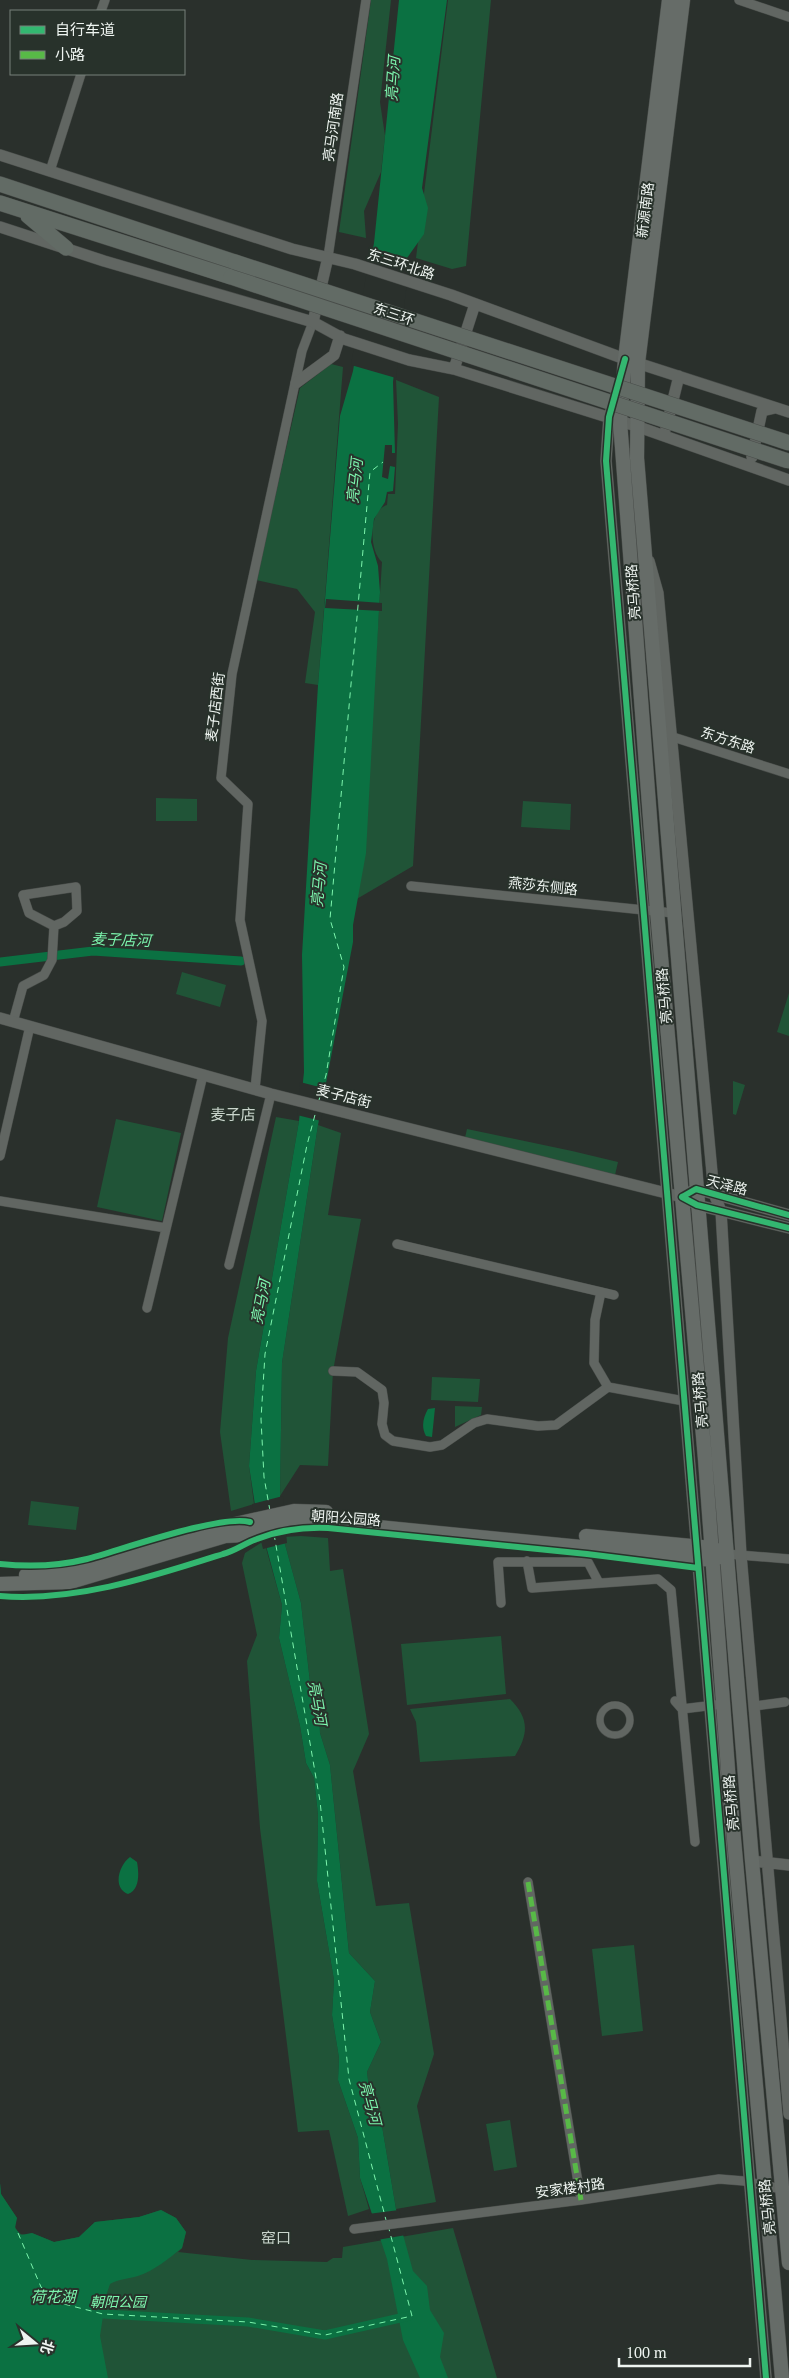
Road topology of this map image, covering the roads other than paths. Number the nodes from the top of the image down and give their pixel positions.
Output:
1 (366, 0) edge
2 (670, 0) edge
3 (683, 0) edge
4 (739, 0) edge
5 (789, 17) edge
6 (81, 75) edge
7 (0, 155) edge
8 (50, 171) junction
9 (0, 184) edge
10 (0, 203) edge
11 (23, 212) junction
12 (0, 227) edge
13 (66, 248) junction
14 (328, 257) junction
15 (475, 304) junction
16 (313, 322) junction
17 (342, 337) junction
18 (632, 361) junction
19 (454, 369) junction
20 (679, 376) junction
21 (296, 383) junction
22 (775, 408) junction
23 (789, 412) edge
24 (616, 413) junction
25 (636, 420) junction
26 (665, 436) junction
27 (789, 443) edge
28 (788, 461) edge
29 (762, 470) junction
30 (789, 480) edge
31 (643, 540) junction
32 (673, 737) junction
33 (659, 738) junction
34 (789, 774) edge
35 (410, 886) dead end
36 (650, 910) junction
37 (673, 913) junction
38 (54, 926) junction
39 (0, 1018) edge
40 (13, 1022) junction
41 (30, 1026) junction
42 (204, 1075) junction
43 (255, 1089) junction
44 (271, 1094) junction
45 (0, 1156) edge
46 (696, 1190) junction
47 (666, 1193) junction
48 (714, 1194) junction
49 (682, 1197) junction
50 (0, 1201) edge
51 (697, 1205) junction
52 (721, 1211) junction
53 (789, 1215) edge
54 (166, 1228) junction
55 (789, 1228) edge
56 (397, 1244) dead end
57 (228, 1266) dead end
58 (601, 1292) junction
59 (614, 1295) dead end
60 (147, 1308) dead end
61 (334, 1372) dead end
62 (608, 1387) junction
63 (684, 1400) junction
64 (296, 1516) junction
65 (251, 1527) junction
66 (587, 1546) junction
67 (697, 1552) junction
68 (713, 1554) junction
69 (727, 1554) junction
70 (741, 1555) junction
71 (789, 1559) edge
72 (527, 1561) junction
73 (588, 1562) junction
74 (0, 1574) edge
75 (599, 1583) junction
76 (0, 1584) edge
77 (502, 1604) dead end
78 (674, 1701) dead end
79 (785, 1702) dead end
80 (716, 1704) junction
81 (755, 1706) junction
82 (682, 1709) junction
83 (626, 1731) joint
84 (695, 1842) dead end
85 (752, 1861) junction
86 (768, 1862) junction
87 (789, 1864) edge
88 (528, 1882) dead end
89 (789, 2114) edge
90 (750, 2182) junction
91 (766, 2187) junction
92 (786, 2190) edge
93 (580, 2200) junction
94 (356, 2229) dead end
95 (789, 2264) edge
96 (781, 2377) edge
97 (766, 2378) edge

1 - 14 street, 亮马河南路
2 - 18 main road, 新源南路
3 - 18 main road, 新源南路
4 - 5 street
6 - 8 street
7 - 8 street, 东三环北路
8 - 14 street, 东三环北路
9 - 27 highway, 东三环, bridge
10 - 11 highway, 东三环
11 - 13 highway
11 - 28 highway, 东三环, bridge
12 - 13 street
13 - 16 street
14 - 15 street, 东三环北路
14 - 16 street
15 - 18 street, 东三环北路
15 - 19 street
16 - 17 street
16 - 21 street, 麦子店西街
17 - 19 street
17 - 21 street
18 - 20 street, 东三环北路
18 - 24 main road, 新源南路
18 - 25 main road, 亮马桥路
19 - 24 street
20 - 22 street, 东三环北路
20 - 26 street
21 - 43 street, 麦子店西街
22 - 23 street, 东三环北路
22 - 29 street
24 - 25 street
24 - 36 main road, 亮马桥路
25 - 26 street
25 - 31 main road, 亮马桥路
26 - 29 street
29 - 30 street
31 - 32 street
31 - 33 main road, 亮马桥路
32 - 33 street, 东方东路
32 - 34 street, 东方东路
32 - 48 street
33 - 37 main road, 亮马桥路
35 - 36 street, 燕莎东侧路
36 - 37 street, 燕莎东侧路
36 - 47 street
36 - 49 main road, 亮马桥路
37 - 46 main road, 亮马桥路
38 - 38 street
38 - 40 street
39 - 40 street, 麦子店街
40 - 41 street, 麦子店街
41 - 42 street, 麦子店街
41 - 45 street
42 - 43 street, 麦子店街
42 - 54 street
43 - 44 street, 麦子店街
44 - 47 street, 麦子店街
44 - 57 street
46 - 48 street, 天泽路
46 - 49 street, 天泽路
46 - 51 main road, 亮马桥路
47 - 49 street, 麦子店街
47 - 63 street
48 - 52 street
48 - 53 street, 天泽路
49 - 51 street, 天泽路
49 - 68 main road, 亮马桥路
50 - 54 street
51 - 52 street, 天泽路
51 - 69 main road, 亮马桥路
52 - 55 street, 天泽路
52 - 70 street
54 - 60 street
56 - 58 street
58 - 59 street
58 - 62 street
61 - 62 street
62 - 63 street
63 - 67 street
64 - 65 main road, 朝阳公园路
64 - 66 main road, 朝阳公园路
64 - 67 main road, 朝阳公园路
65 - 74 main road, 朝阳公园路
65 - 76 main road, 朝阳公园路
66 - 67 main road, 朝阳公园路
66 - 73 street
67 - 68 main road, 朝阳公园路
67 - 80 street
68 - 69 main road
68 - 80 main road, 亮马桥路
69 - 70 street
69 - 85 main road, 亮马桥路
70 - 71 street
70 - 81 street
72 - 73 street
72 - 75 street
72 - 77 street
73 - 75 street
75 - 82 street
78 - 82 street
79 - 81 street
80 - 82 street
80 - 90 street
80 - 91 main road, 亮马桥路
81 - 86 street
82 - 84 street
83 - 83 street
85 - 86 street
85 - 92 main road, 亮马桥路
86 - 87 street
86 - 89 street
88 - 93 street
90 - 91 street, 安家楼村路
90 - 93 street, 安家楼村路
90 - 97 street
91 - 92 street, 安家楼村路
91 - 96 main road, 亮马桥路
92 - 95 main road, 亮马桥路
93 - 94 street, 安家楼村路

